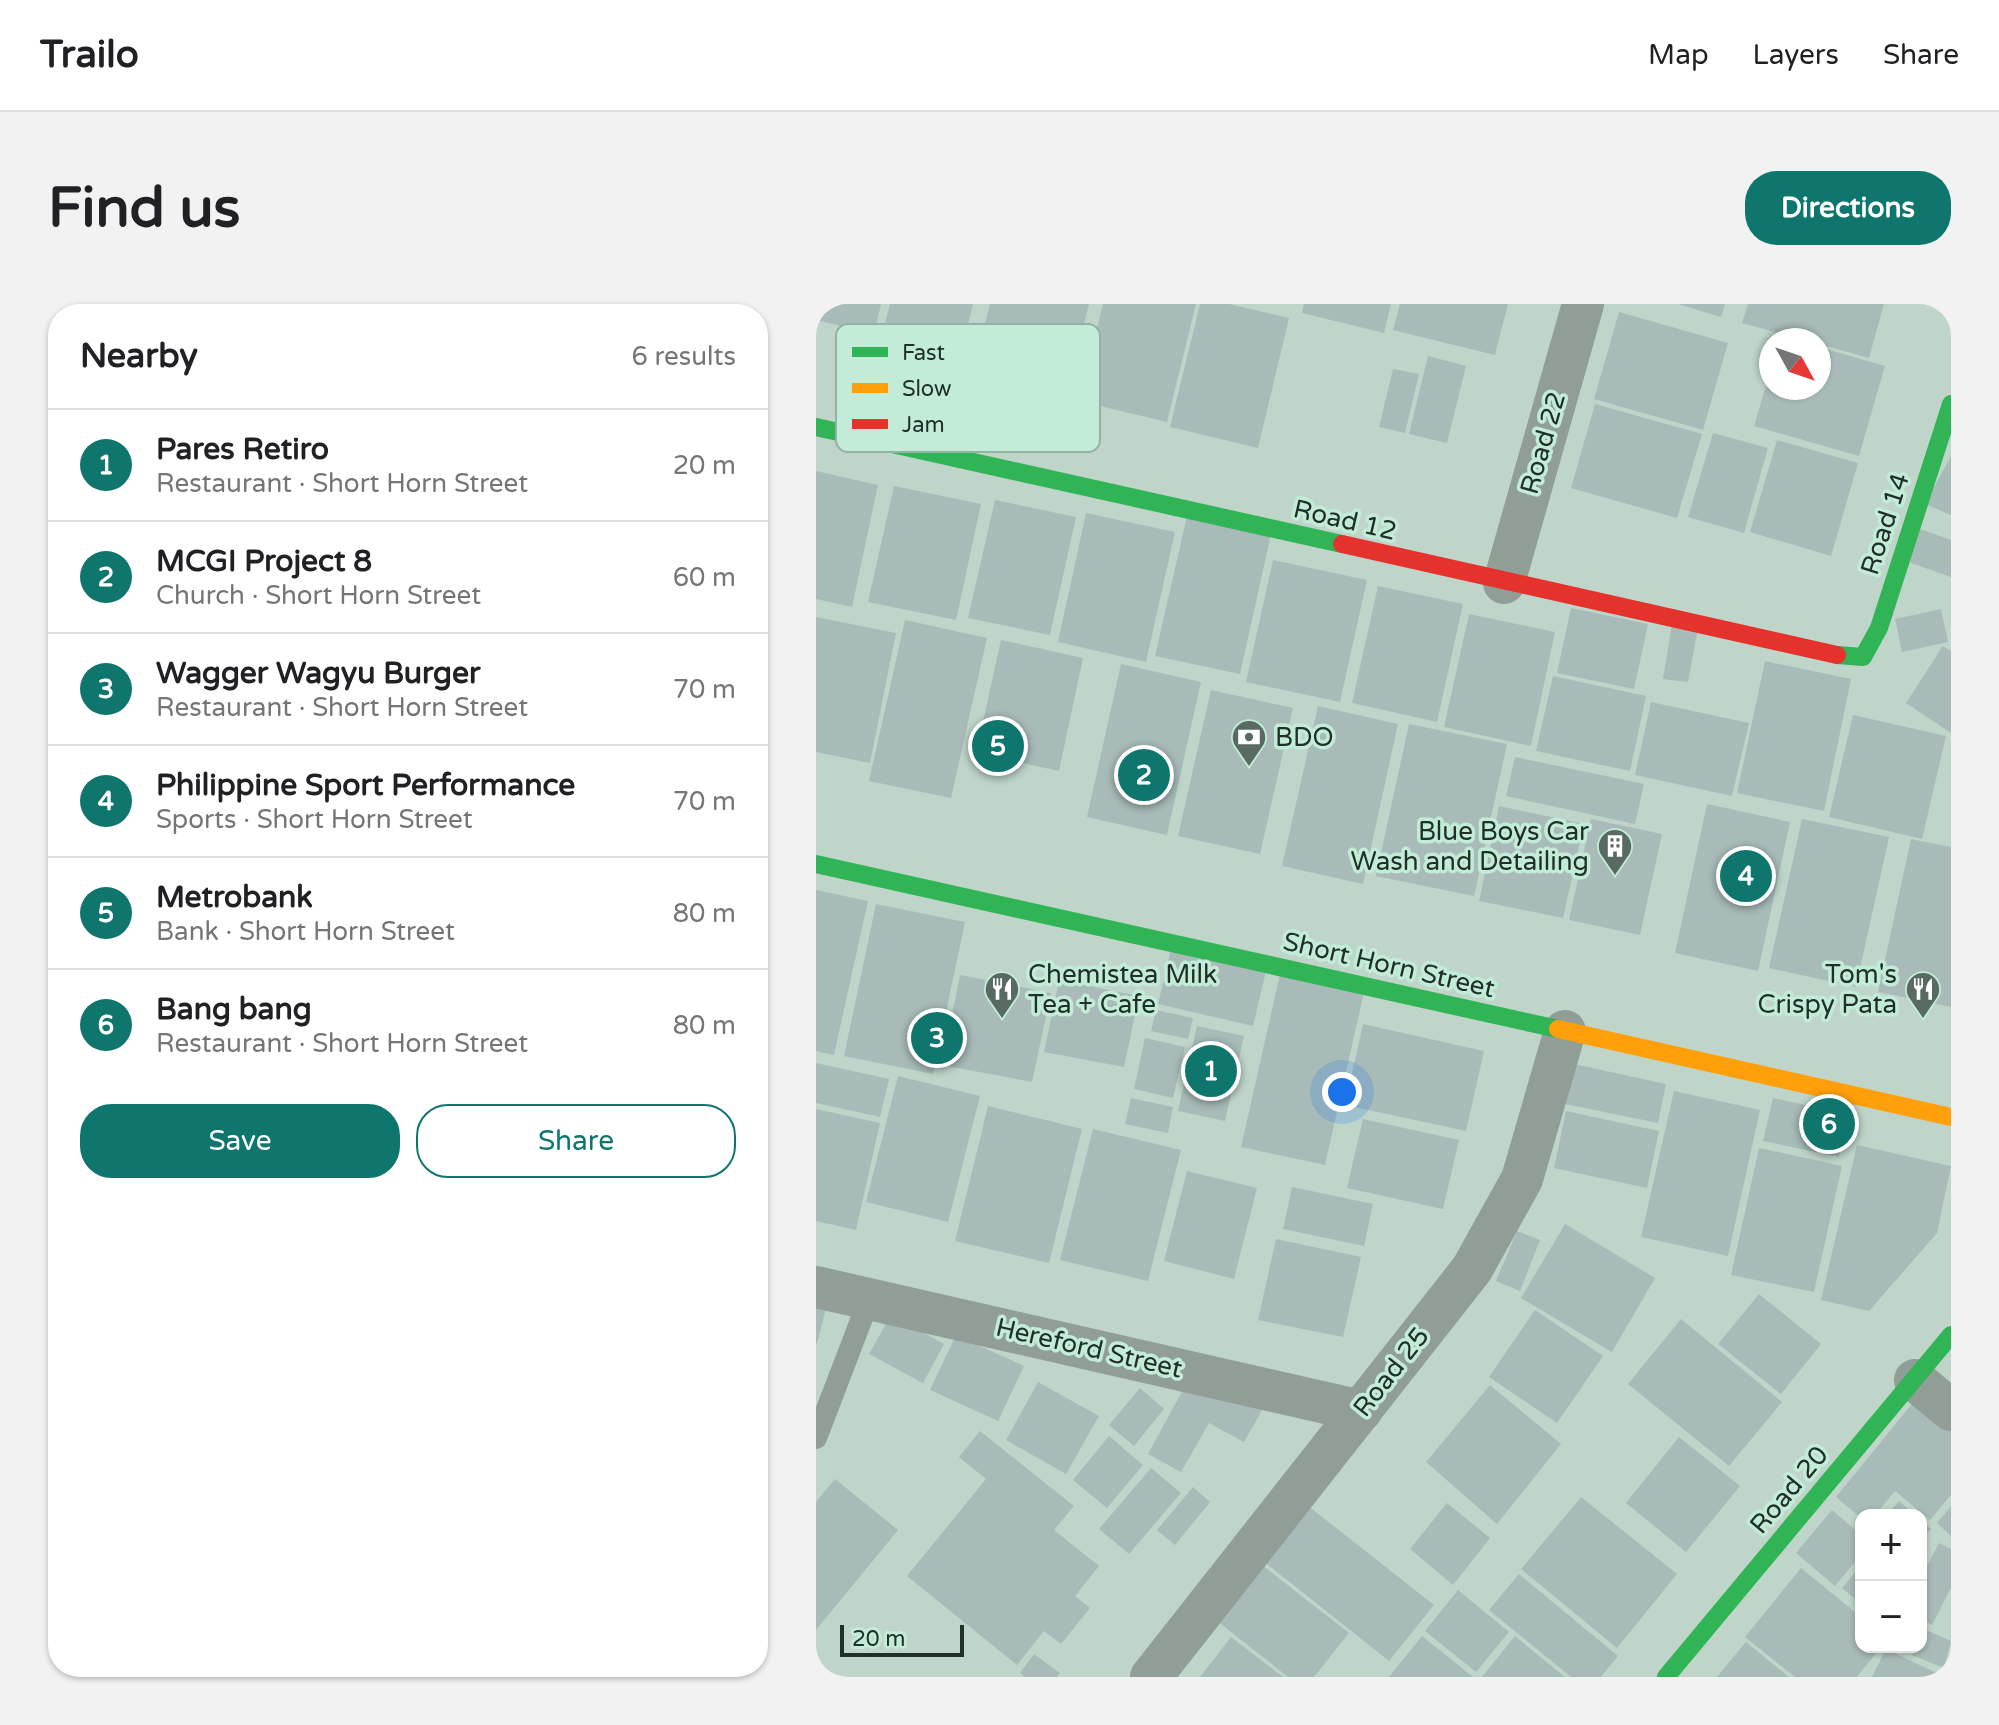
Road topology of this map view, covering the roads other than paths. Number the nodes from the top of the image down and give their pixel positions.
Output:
1 (1583, 304) edge
2 (1951, 404) edge
3 (816, 427) edge
4 (836, 432) edge
5 (926, 452) edge
6 (1504, 583) junction
7 (1863, 657) joint
8 (816, 864) edge
9 (1565, 1031) junction
10 (1951, 1117) edge
11 (816, 1287) edge
12 (870, 1297) junction
13 (1951, 1335) edge
14 (1915, 1380) junction
15 (1951, 1410) edge
16 (1361, 1411) junction
17 (816, 1438) edge
18 (1151, 1677) edge
19 (1666, 1677) edge

1 - 6 street, Road 22
2 - 7 street, Road 14
3 - 4 street, Road 12
5 - 6 street, Road 12
6 - 7 street, Road 12
8 - 9 street, Short Horn Street
9 - 10 street, Short Horn Street
9 - 16 street, Road 25
11 - 12 street, Hereford Street
12 - 16 street, Hereford Street
12 - 17 lane
13 - 14 street, Road 20
14 - 15 street
14 - 19 street, Road 20
16 - 18 street, Road 25

